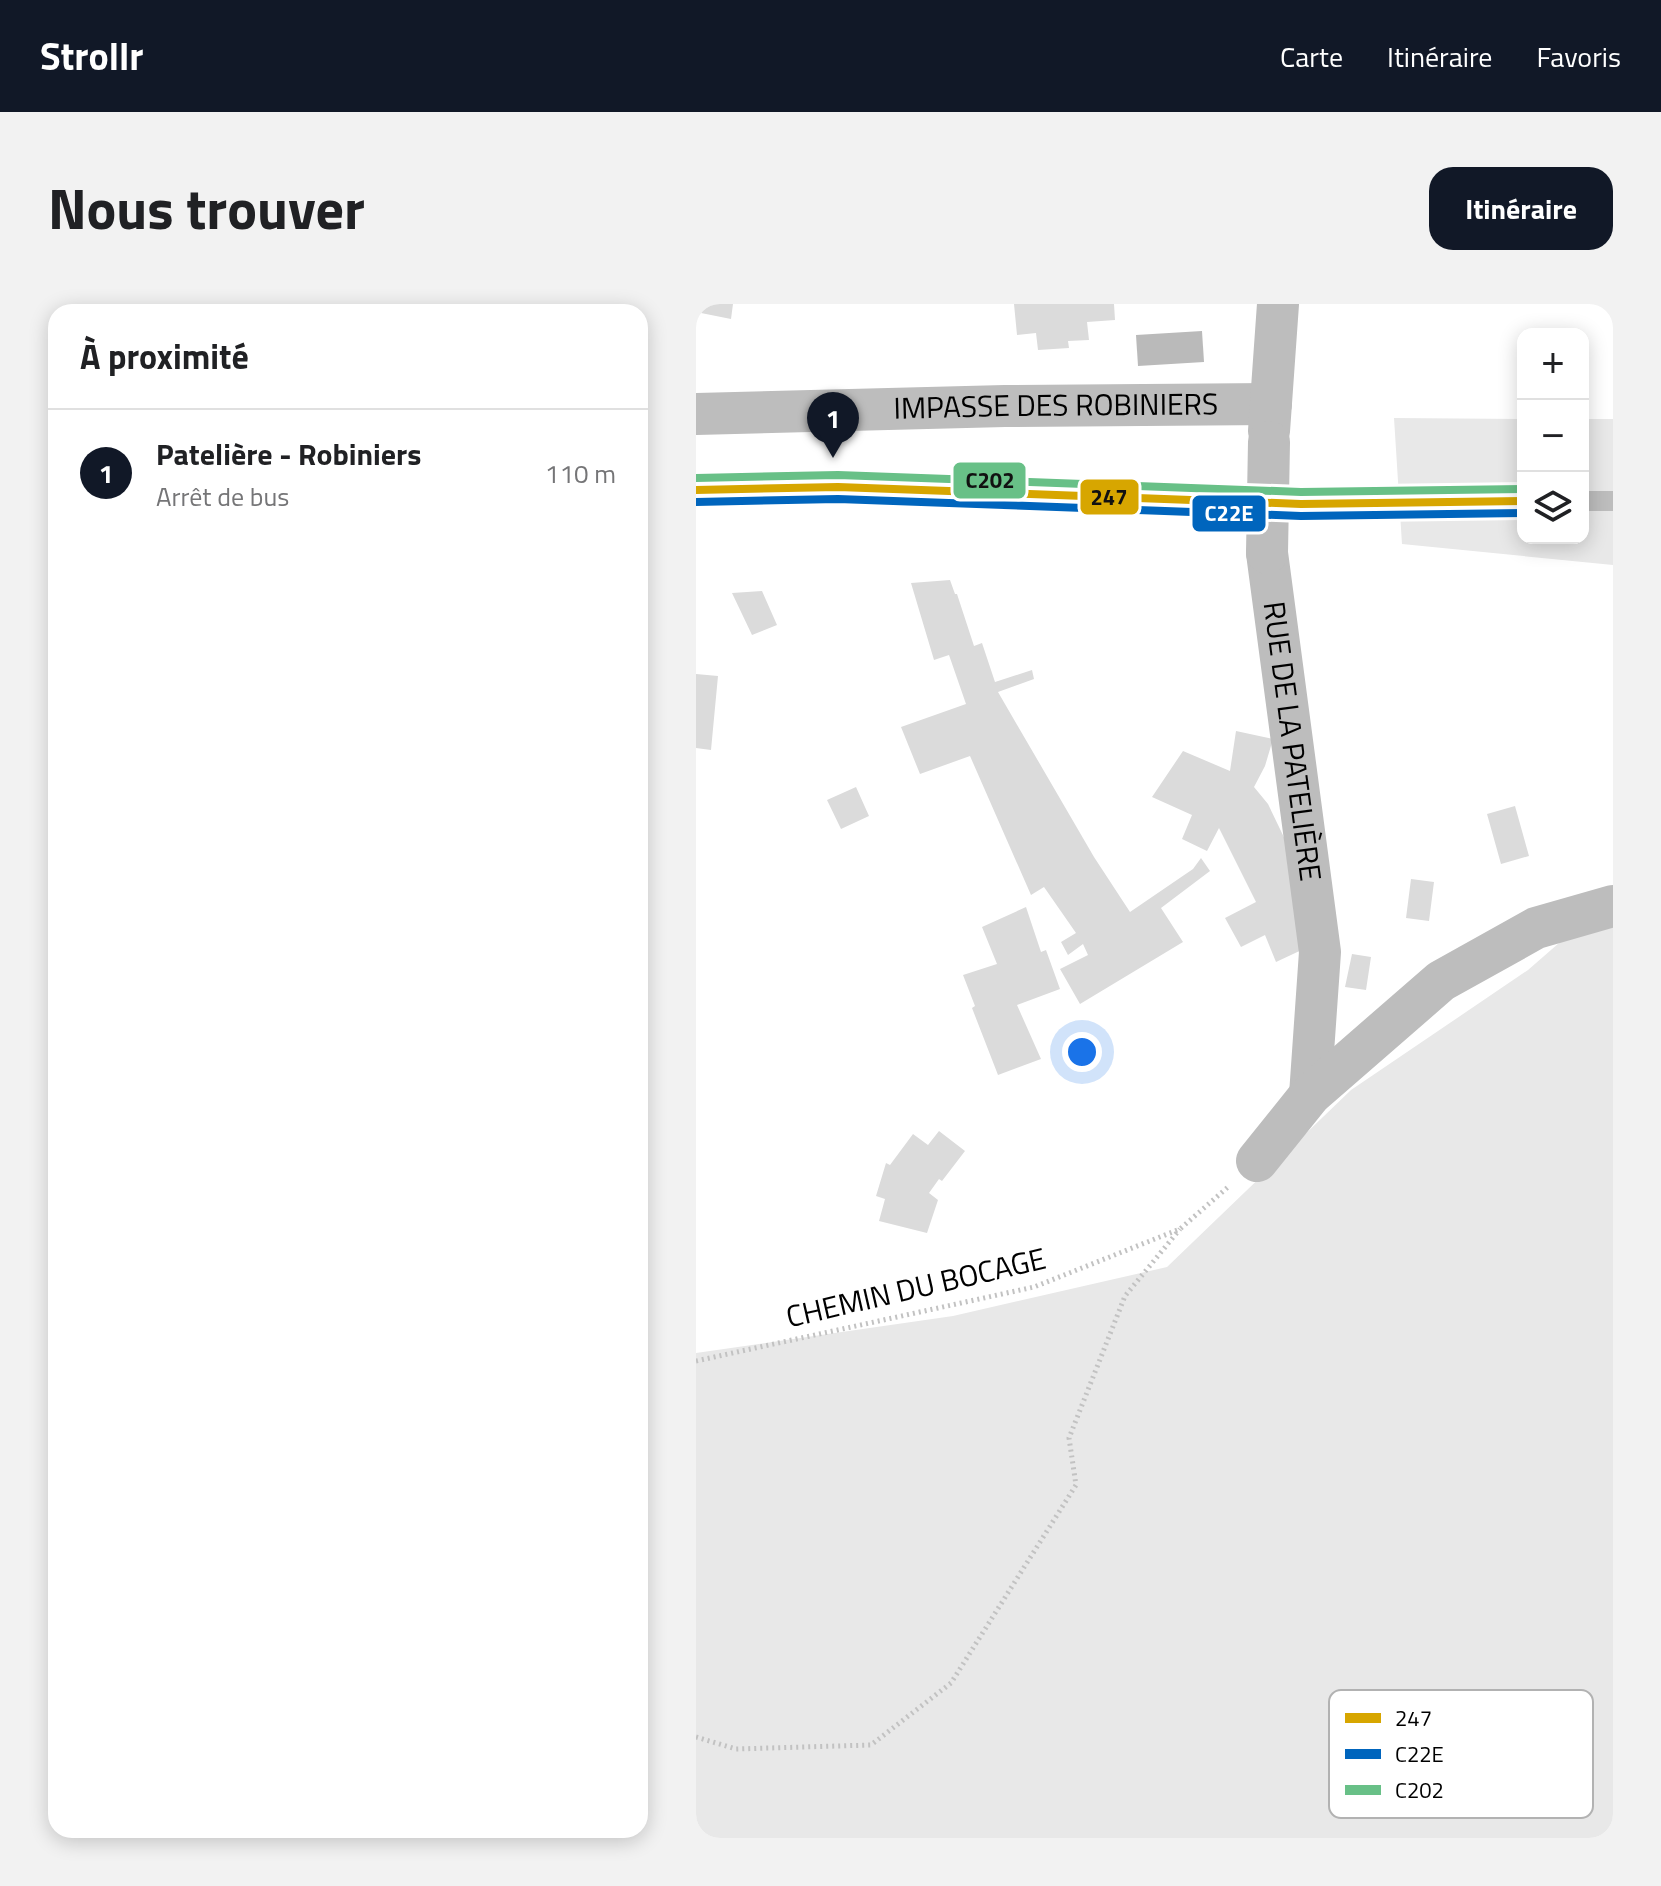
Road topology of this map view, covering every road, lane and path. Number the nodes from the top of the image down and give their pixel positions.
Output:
1 (1278, 304) edge
2 (696, 414) edge
3 (1270, 423) junction
4 (696, 490) edge
5 (1517, 501) edge
6 (1589, 501) edge
7 (1613, 501) edge
8 (1613, 906) edge
9 (1310, 1095) junction
10 (1257, 1161) joint
11 (1180, 1229) junction
12 (696, 1361) edge
13 (696, 1737) edge

1 - 3 street, RUE DE LA PATELIÈRE
2 - 3 street, IMPASSE DES ROBINIERS
3 - 9 street, RUE DE LA PATELIÈRE, bridge
4 - 5 lane
6 - 7 lane
8 - 9 street
9 - 10 street
10 - 11 path, CHEMIN DU BOCAGE
11 - 12 path, CHEMIN DU BOCAGE
11 - 13 path

